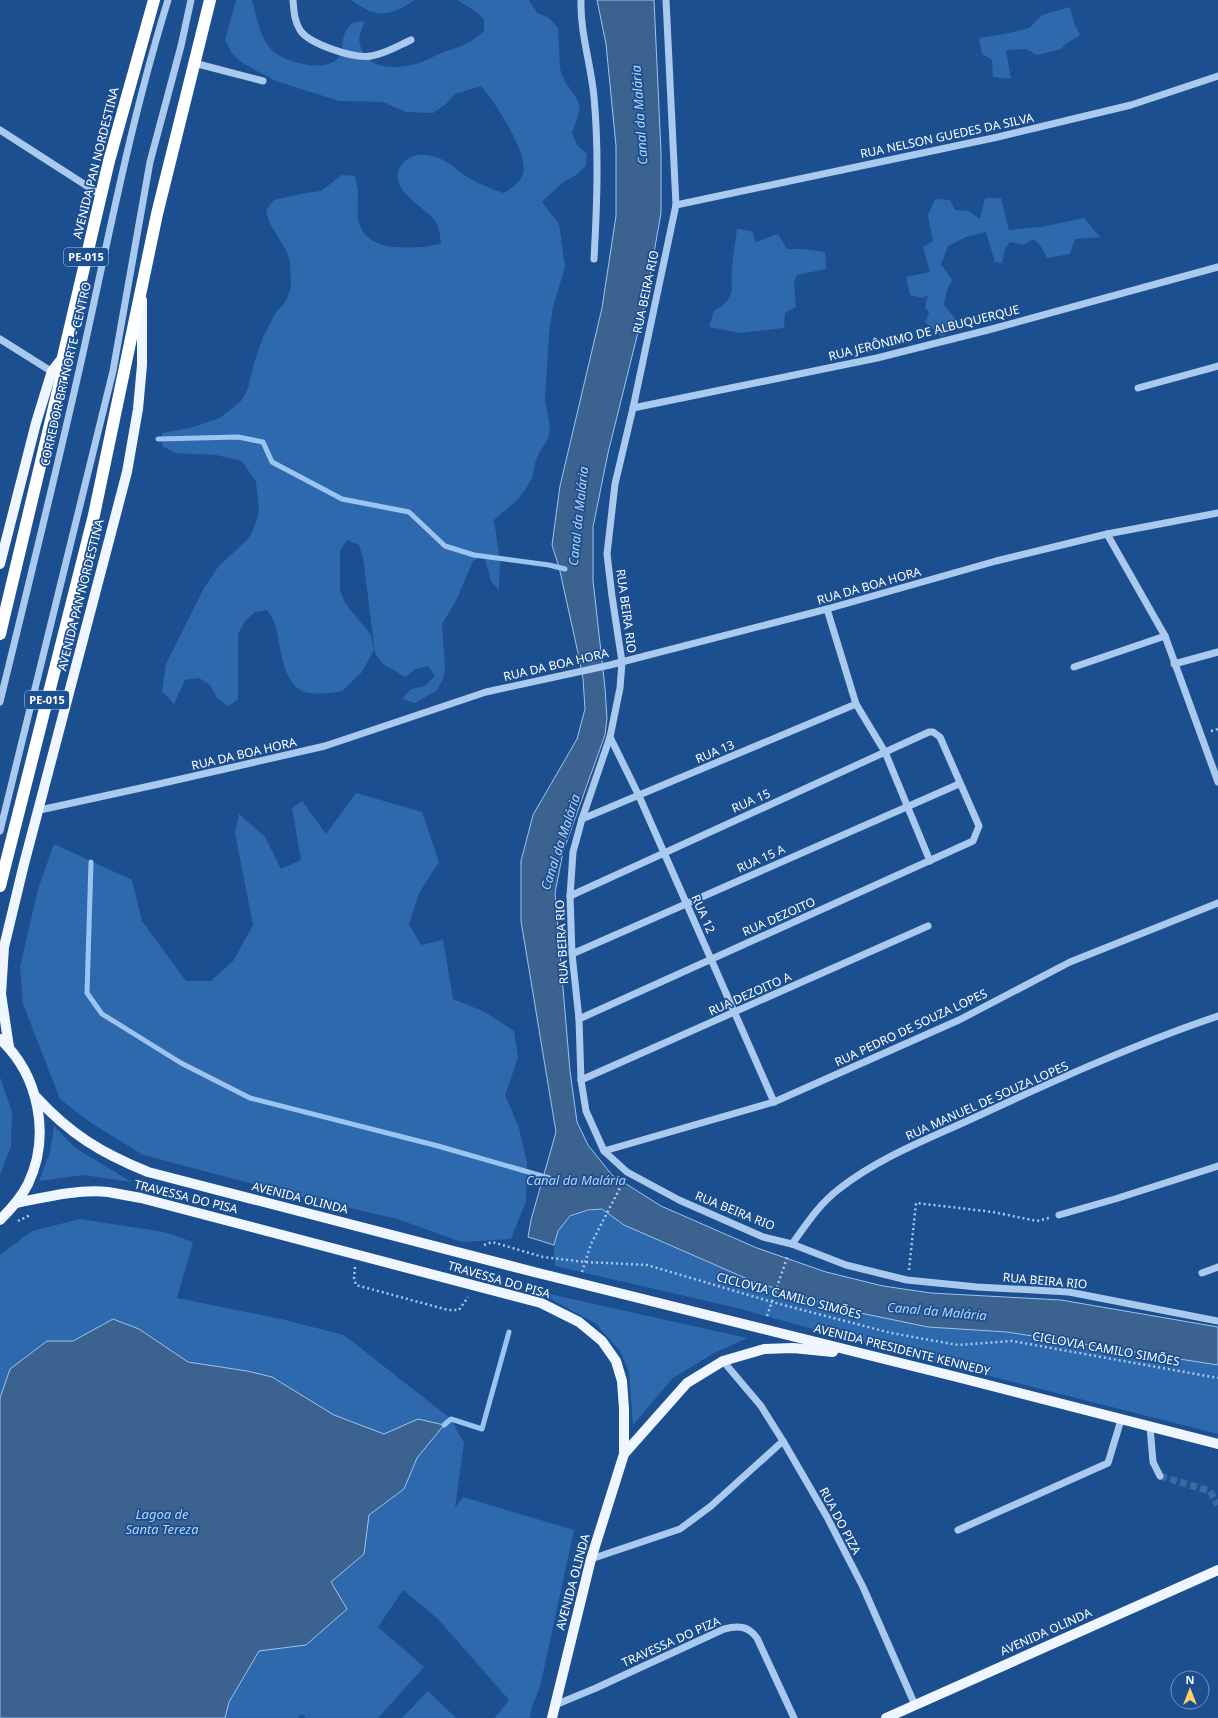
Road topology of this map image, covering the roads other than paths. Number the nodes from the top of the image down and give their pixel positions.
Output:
1 (154, 0) edge
2 (168, 0) edge
3 (191, 0) edge
4 (210, 0) edge
5 (293, 0) edge
6 (581, 0) edge
7 (666, 0) edge
8 (411, 40) dead end
9 (194, 63) junction
10 (1218, 76) edge
11 (263, 81) dead end
12 (0, 130) edge
13 (101, 195) junction
14 (676, 205) junction
15 (594, 259) dead end
16 (1218, 267) edge
17 (142, 288) junction
18 (0, 339) edge
19 (1218, 366) edge
20 (56, 374) junction
21 (1138, 388) dead end
22 (633, 408) junction
23 (1218, 513) edge
24 (1107, 534) junction
25 (0, 564) edge
26 (827, 609) junction
27 (0, 634) edge
28 (1165, 636) junction
29 (1218, 652) edge
30 (622, 662) junction
31 (1174, 664) junction
32 (1074, 667) dead end
33 (0, 702) edge
34 (856, 704) junction
35 (610, 737) junction
36 (885, 752) junction
37 (1218, 782) edge
38 (959, 784) junction
39 (639, 796) junction
40 (907, 807) junction
41 (40, 810) junction
42 (582, 819) junction
43 (0, 831) edge
44 (664, 852) junction
45 (930, 860) junction
46 (0, 886) edge
47 (570, 896) junction
48 (1218, 903) edge
49 (687, 904) junction
50 (928, 926) dead end
51 (572, 954) junction
52 (712, 960) junction
53 (735, 1013) junction
54 (1218, 1016) edge
55 (579, 1020) junction
56 (0, 1039) edge
57 (9, 1047) junction
58 (581, 1080) junction
59 (36, 1097) junction
60 (774, 1102) junction
61 (604, 1151) junction
62 (1218, 1166) edge
63 (16, 1203) junction
64 (1059, 1215) road end
65 (0, 1220) edge
66 (791, 1246) junction
67 (1218, 1267) edge
68 (1202, 1272) dead end
69 (579, 1282) joint
70 (1218, 1321) edge
71 (864, 1355) junction
72 (723, 1361) junction
73 (1121, 1420) junction
74 (1150, 1427) junction
75 (783, 1441) junction
76 (1218, 1444) edge
77 (624, 1454) junction
78 (1160, 1476) dead end
79 (958, 1530) dead end
80 (591, 1560) junction
81 (1218, 1570) edge
82 (555, 1705) junction
83 (915, 1705) junction
84 (552, 1718) edge
85 (794, 1718) edge
86 (886, 1718) edge

1 - 13 highway, AVENIDA PAN NORDESTINA / PE-015
2 - 33 street, CORREDOR BRT NORTE - CENTRO
3 - 43 street
4 - 9 highway, AVENIDA PAN NORDESTINA / PE-015
5 - 8 street
6 - 15 street
7 - 14 street, RUA BEIRA RIO
9 - 11 street
9 - 17 highway, AVENIDA PAN NORDESTINA / PE-015
10 - 14 street, RUA NELSON GUEDES DA SILVA
12 - 13 street
13 - 20 highway, AVENIDA PAN NORDESTINA / PE-015
14 - 22 street, RUA BEIRA RIO
16 - 22 street, RUA JERÔNIMO DE ALBUQUERQUE
17 - 41 main road, AVENIDA PAN NORDESTINA
17 - 46 highway, AVENIDA PAN NORDESTINA / PE-015
18 - 20 street
19 - 21 street
20 - 25 main road, AVENIDA PAN NORDESTINA
20 - 27 highway, AVENIDA PAN NORDESTINA / PE-015
22 - 30 street, RUA BEIRA RIO
23 - 24 street, RUA DA BOA HORA
24 - 26 street, RUA DA BOA HORA
24 - 28 street
26 - 30 street, RUA DA BOA HORA
26 - 34 street
28 - 31 street
28 - 32 street
29 - 31 street
30 - 35 street, RUA BEIRA RIO
30 - 41 street, RUA DA BOA HORA
31 - 37 street
34 - 36 street
34 - 39 street, RUA 13
35 - 39 street, RUA 12
35 - 42 street, RUA BEIRA RIO
36 - 38 street, RUA 15
36 - 40 street
36 - 44 street, RUA 15
38 - 40 street, RUA 15 A
38 - 45 street, RUA DEZOITO
39 - 42 street, RUA 13
39 - 44 street, RUA 12
40 - 45 street
40 - 49 street, RUA 15 A
41 - 57 main road, AVENIDA PAN NORDESTINA
42 - 47 street, RUA BEIRA RIO
44 - 47 street, RUA 15
44 - 49 street, RUA 12
45 - 52 street, RUA DEZOITO
47 - 51 street, RUA BEIRA RIO
48 - 60 street, RUA PEDRO DE SOUZA LOPES
49 - 51 street, RUA 15 A
49 - 52 street, RUA 12
50 - 53 street, RUA DEZOITO A
51 - 55 street, RUA BEIRA RIO
52 - 53 street, RUA 12
52 - 55 street, RUA DEZOITO
53 - 58 street, RUA DEZOITO A
53 - 60 street, RUA 12
54 - 66 street, RUA MANUEL DE SOUZA LOPES
55 - 58 street, RUA BEIRA RIO
56 - 57 main road
57 - 59 main road
58 - 61 street, RUA BEIRA RIO
59 - 63 main road
59 - 69 main road, AVENIDA OLINDA
60 - 61 street, RUA PEDRO DE SOUZA LOPES
61 - 66 street, RUA BEIRA RIO
62 - 64 street
63 - 65 main road
63 - 77 main road, TRAVESSA DO PISA
66 - 70 street, RUA BEIRA RIO
67 - 68 street
69 - 71 main road, AVENIDA PRESIDENTE KENNEDY
71 - 72 main road
71 - 73 main road, AVENIDA PRESIDENTE KENNEDY
72 - 75 street, RUA DO PIZA
72 - 77 main road
73 - 74 main road, AVENIDA PRESIDENTE KENNEDY
73 - 79 street
74 - 76 main road, AVENIDA PRESIDENTE KENNEDY
74 - 78 street
75 - 80 street
75 - 83 street, RUA DO PIZA
77 - 80 main road, AVENIDA OLINDA
80 - 82 main road, AVENIDA OLINDA
81 - 83 main road, AVENIDA OLINDA
82 - 84 main road, AVENIDA OLINDA
82 - 85 street, TRAVESSA DO PIZA
83 - 86 main road, AVENIDA OLINDA

